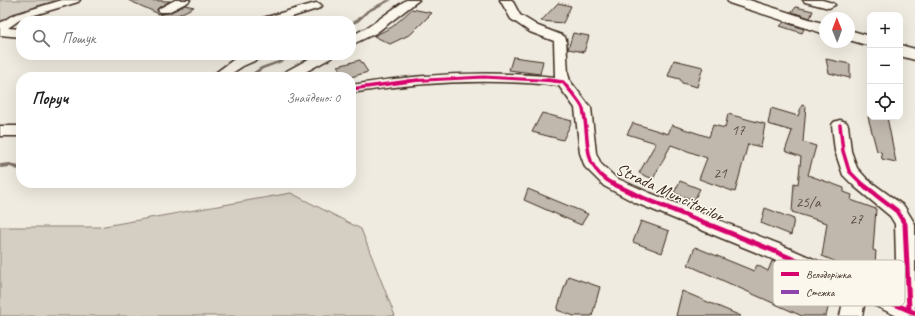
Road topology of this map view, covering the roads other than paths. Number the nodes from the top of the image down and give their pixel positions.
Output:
1 (74, 0) edge
2 (184, 0) edge
3 (412, 0) edge
4 (506, 0) edge
5 (734, 0) edge
6 (809, 0) edge
7 (319, 3) edge
8 (829, 5) dead end
9 (164, 10) dead end
10 (20, 16) edge
11 (281, 16) edge
12 (309, 16) edge
13 (16, 18) edge
14 (819, 27) edge
15 (0, 28) edge
16 (0, 31) edge
17 (16, 33) edge
18 (855, 37) edge
19 (356, 38) edge
20 (867, 40) edge
21 (903, 51) edge
22 (915, 54) edge
23 (246, 60) edge
24 (251, 60) edge
25 (317, 60) edge
26 (225, 72) edge
27 (237, 72) edge
28 (295, 72) edge
29 (563, 82) junction
30 (356, 88) edge
31 (840, 125) dead end
32 (0, 131) edge
33 (16, 131) edge
34 (910, 226) edge
35 (795, 260) edge
36 (853, 306) edge
37 (901, 306) edge
38 (912, 311) edge
39 (851, 316) edge

1 - 10 street
2 - 9 street
3 - 19 street
4 - 29 street
5 - 14 highway
6 - 8 street
7 - 11 street
7 - 12 street
13 - 15 street
16 - 17 street
18 - 20 highway
21 - 22 highway
23 - 26 street
24 - 27 street
25 - 28 street
29 - 30 street
29 - 35 street, Strada Muncitorilor
31 - 34 street, Strada Muncitorilor
32 - 33 street
34 - 38 street, Strada Muncitorilor
36 - 39 street
37 - 38 street, Strada Muncitorilor

